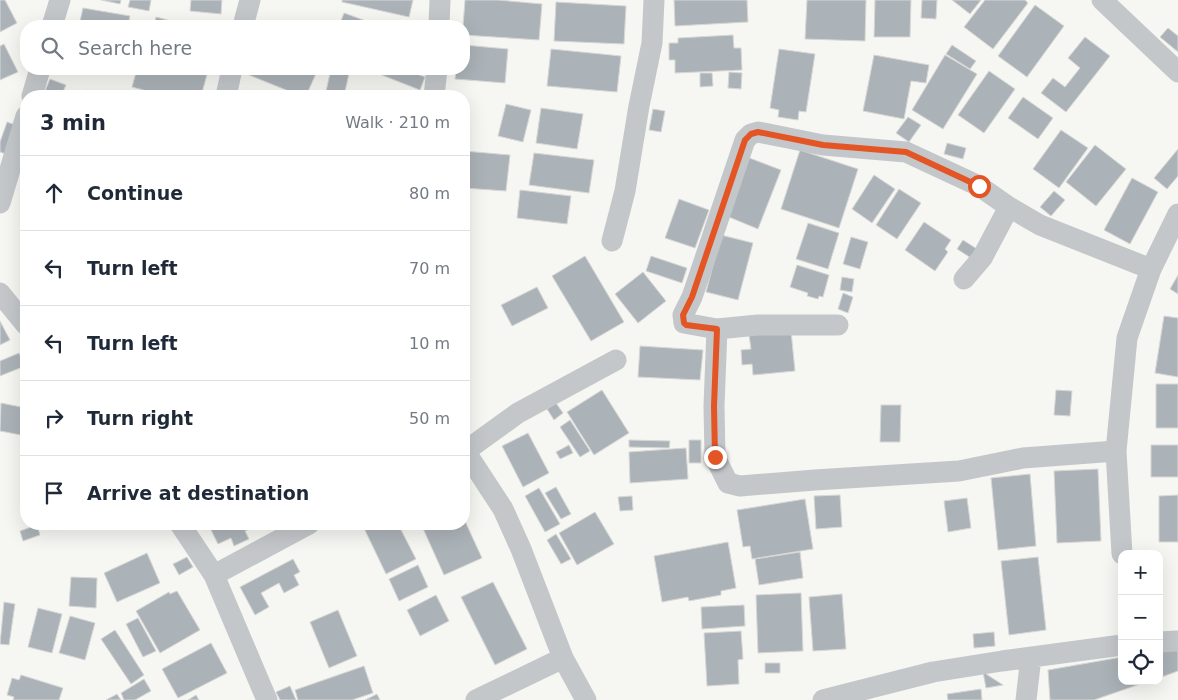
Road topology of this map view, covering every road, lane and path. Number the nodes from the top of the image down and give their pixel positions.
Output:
1 (60, 0) edge
2 (250, 0) edge
3 (440, 0) edge
4 (654, 0) edge
5 (1102, 0) edge
6 (54, 20) edge
7 (244, 20) edge
8 (439, 20) edge
9 (1178, 72) edge
10 (38, 75) edge
11 (231, 75) edge
12 (436, 75) edge
13 (34, 90) edge
14 (227, 90) edge
15 (435, 90) edge
16 (20, 136) edge
17 (0, 203) edge
18 (1009, 207) junction
19 (1178, 214) edge
20 (612, 241) dead end
21 (1150, 269) junction
22 (964, 279) dead end
23 (0, 293) edge
24 (20, 318) edge
25 (838, 325) dead end
26 (717, 329) junction
27 (616, 360) dead end
28 (470, 447) edge
29 (1116, 451) junction
30 (470, 460) edge
31 (184, 530) edge
32 (298, 530) edge
33 (1122, 550) edge
34 (214, 575) junction
35 (1178, 641) edge
36 (1163, 642) edge
37 (1118, 645) edge
38 (1032, 657) junction
39 (563, 658) junction
40 (267, 700) edge
41 (476, 700) edge
42 (586, 700) edge
43 (823, 700) edge
44 (1026, 700) edge

1 - 6 street
2 - 7 street
3 - 8 street
4 - 20 street
5 - 9 street
10 - 13 street
11 - 14 street
12 - 15 street
16 - 17 street
18 - 21 street
18 - 22 street
18 - 26 street
19 - 21 street
21 - 29 street
23 - 24 street
25 - 26 street
26 - 29 street
27 - 28 street
29 - 33 street
30 - 39 street
31 - 34 street
32 - 34 street
34 - 40 street
35 - 36 street
37 - 38 street
38 - 43 street
38 - 44 street
39 - 41 street
39 - 42 street

